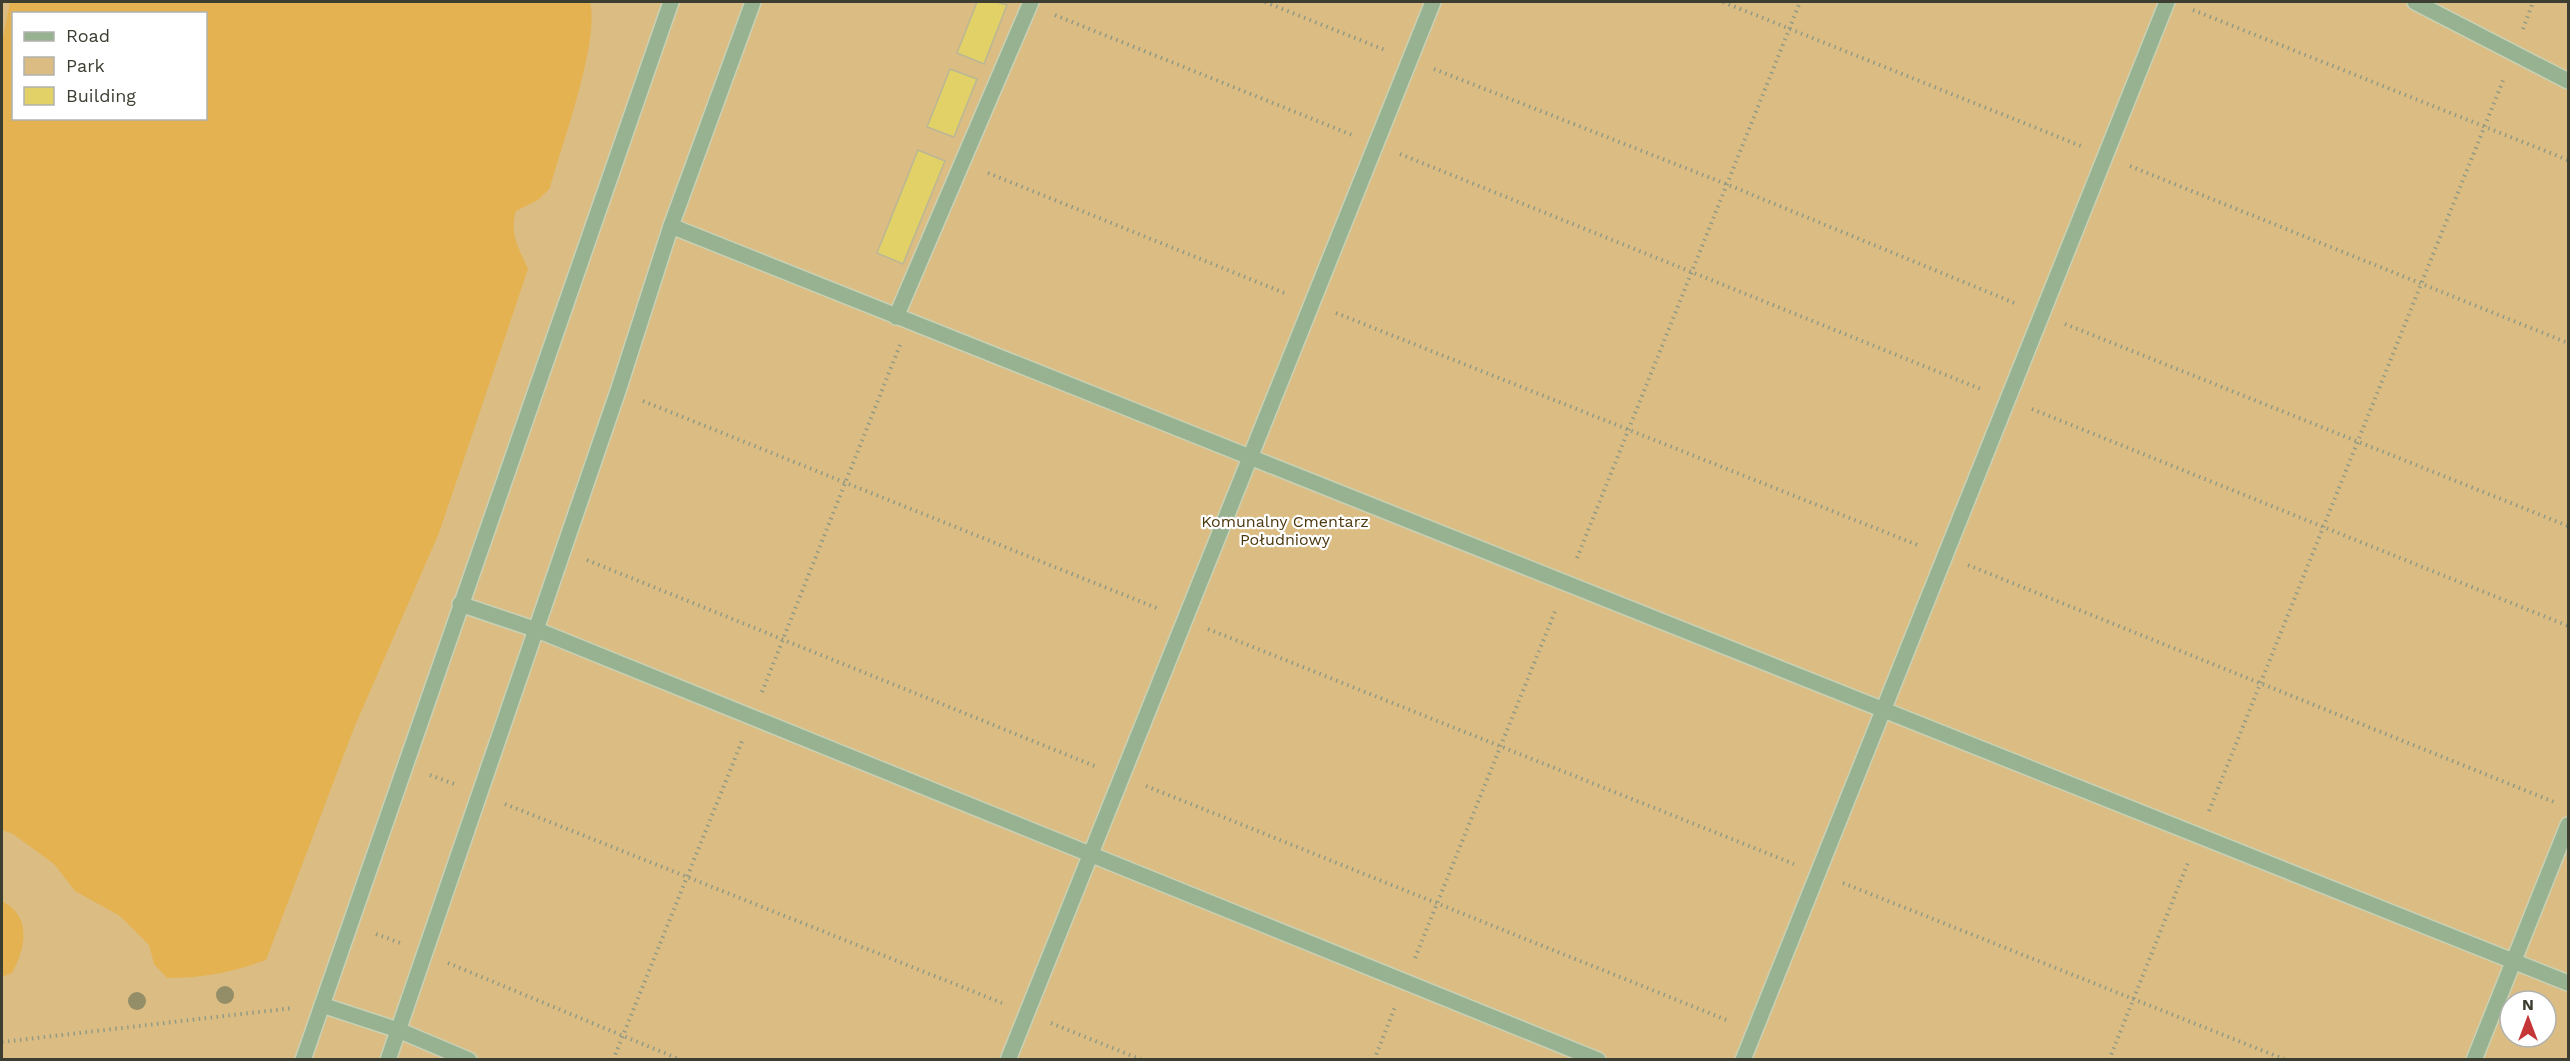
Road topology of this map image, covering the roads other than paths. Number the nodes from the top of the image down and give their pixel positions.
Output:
1 (671, 2) edge
2 (753, 2) edge
3 (1433, 2) edge
4 (2167, 2) edge
5 (2415, 2) edge
6 (1030, 3) edge
7 (2568, 81) edge
8 (671, 226) junction
9 (896, 317) junction
10 (1250, 458) junction
11 (460, 604) junction
12 (537, 630) junction
13 (1881, 710) junction
14 (2568, 825) edge
15 (1091, 855) junction
16 (2513, 961) junction
17 (2568, 983) edge
18 (322, 1005) junction
19 (398, 1030) junction
20 (303, 1059) edge
21 (388, 1059) edge
22 (469, 1059) edge
23 (1008, 1059) edge
24 (1598, 1059) edge
25 (1743, 1059) edge
26 (2474, 1059) edge

1 - 11 street
2 - 8 street
3 - 10 street
4 - 13 street
5 - 7 street
6 - 9 street
8 - 9 street
8 - 12 street
9 - 10 street
10 - 13 street
10 - 15 street
11 - 12 street
11 - 18 street
12 - 15 street
12 - 19 street
13 - 16 street
13 - 25 street
14 - 16 street
15 - 23 street
15 - 24 street
16 - 17 street
16 - 26 street
18 - 19 street
18 - 20 street
19 - 21 street
19 - 22 street

